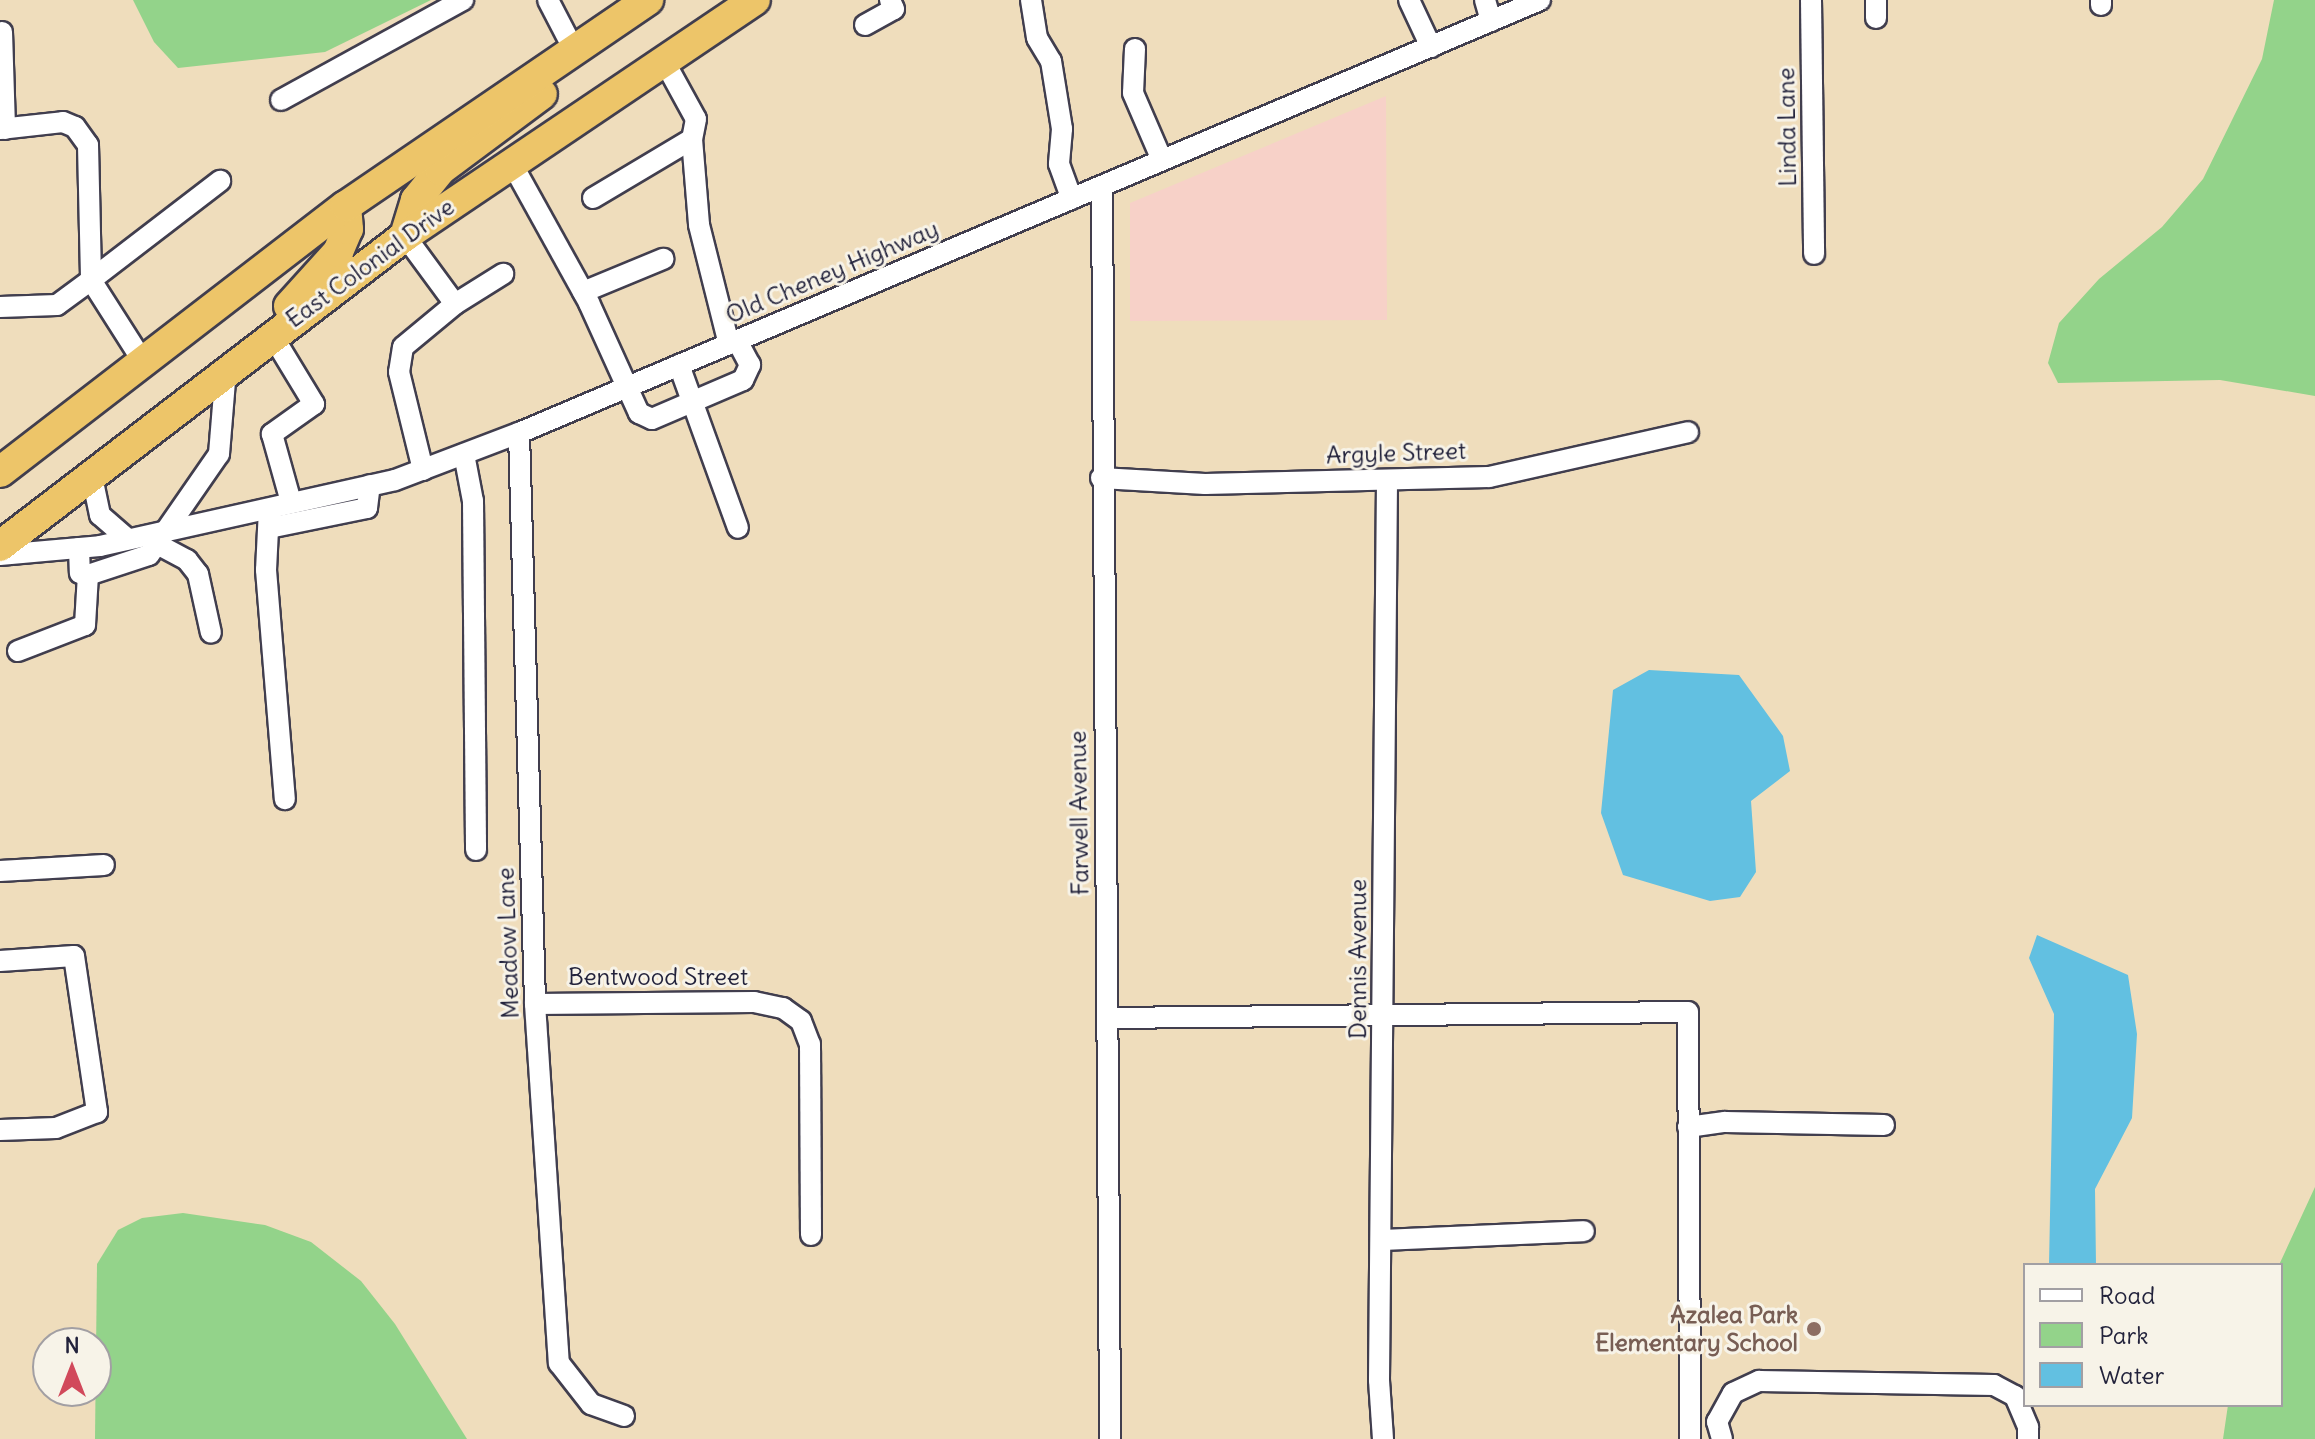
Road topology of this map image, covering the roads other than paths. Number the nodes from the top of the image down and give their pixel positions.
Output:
1 (463, 0) edge
2 (548, 0) edge
3 (648, 0) edge
4 (742, 0) edge
5 (755, 0) edge
6 (890, 0) edge
7 (1031, 0) edge
8 (1409, 0) edge
9 (1485, 0) edge
10 (1540, 0) edge
11 (1811, 0) edge
12 (1491, 21) junction
13 (715, 25) junction
14 (865, 25) dead end
15 (2, 32) edge
16 (1431, 47) junction
17 (1135, 49) dead end
18 (566, 56) junction
19 (663, 59) junction
20 (281, 100) dead end
21 (2, 129) edge
22 (692, 139) junction
23 (1162, 160) junction
24 (511, 162) junction
25 (220, 181) dead end
26 (1102, 186) junction
27 (593, 198) dead end
28 (1072, 199) junction
29 (346, 206) junction
30 (405, 236) junction
31 (1814, 254) dead end
32 (663, 259) dead end
33 (503, 274) dead end
34 (91, 280) junction
35 (583, 292) junction
36 (455, 304) junction
37 (0, 307) edge
38 (272, 335) junction
39 (733, 342) junction
40 (142, 360) junction
41 (236, 362) junction
42 (679, 365) junction
43 (625, 388) junction
44 (694, 402) junction
45 (1688, 432) dead end
46 (519, 433) junction
47 (464, 454) junction
48 (423, 470) junction
49 (0, 472) edge
50 (91, 472) junction
51 (1101, 478) junction
52 (1387, 480) junction
53 (370, 485) junction
54 (291, 502) junction
55 (269, 518) junction
56 (738, 528) dead end
57 (160, 537) junction
58 (128, 539) junction
59 (0, 546) edge
60 (79, 548) junction
61 (0, 555) edge
62 (88, 575) junction
63 (211, 633) dead end
64 (18, 651) dead end
65 (285, 799) dead end
66 (476, 850) dead end
67 (104, 865) dead end
68 (0, 871) edge
69 (0, 961) edge
70 (535, 1004) junction
71 (1383, 1016) junction
72 (1107, 1018) junction
73 (1884, 1125) dead end
74 (1688, 1127) junction
75 (0, 1130) edge
76 (1584, 1231) dead end
77 (811, 1235) dead end
78 (1381, 1240) junction
79 (624, 1416) dead end
80 (1720, 1431) edge
81 (2028, 1433) edge
82 (1110, 1439) edge
83 (1383, 1439) edge
84 (1690, 1439) edge

1 - 20 street
2 - 18 street
3 - 18 highway
4 - 13 highway
5 - 13 highway, East Colonial Drive
6 - 14 street
7 - 28 street
8 - 16 street
9 - 12 street
10 - 12 street, Old Cheney Highway
11 - 31 street, Linda Lane
12 - 16 street, Old Cheney Highway
13 - 19 highway, East Colonial Drive
15 - 21 street
16 - 23 street, Old Cheney Highway
17 - 23 street
18 - 29 highway
18 - 30 highway
19 - 22 street
19 - 24 highway, East Colonial Drive
21 - 34 street
22 - 27 street
22 - 39 street
23 - 26 street, Old Cheney Highway
24 - 30 highway, East Colonial Drive
24 - 35 street
25 - 34 street
26 - 28 street, Old Cheney Highway
26 - 51 street, Farwell Avenue
28 - 39 street, Old Cheney Highway
29 - 40 highway
29 - 41 highway
30 - 36 street
30 - 38 highway, East Colonial Drive
32 - 35 street
33 - 36 street
34 - 37 street
34 - 40 street
35 - 43 street
36 - 48 street
38 - 41 highway, East Colonial Drive
38 - 54 street
39 - 42 street, Old Cheney Highway
39 - 44 street
40 - 49 highway
41 - 50 highway, East Colonial Drive
41 - 57 street
42 - 43 street, Old Cheney Highway
42 - 44 street
43 - 44 street
43 - 46 street, Old Cheney Highway
44 - 56 street
45 - 52 street, Argyle Street
46 - 47 street, Old Cheney Highway
46 - 70 street, Meadow Lane
47 - 48 street, Old Cheney Highway
47 - 66 street
48 - 53 street, Old Cheney Highway
50 - 58 street
50 - 59 highway, East Colonial Drive
51 - 52 street, Argyle Street
51 - 72 street, Farwell Avenue
52 - 71 street, Dennis Avenue
53 - 54 street, Old Cheney Highway
53 - 55 street
54 - 55 street, Old Cheney Highway
55 - 57 street, Old Cheney Highway
55 - 65 street
57 - 58 street, Old Cheney Highway
57 - 62 street
57 - 63 street
58 - 60 street, Old Cheney Highway
60 - 61 street, Old Cheney Highway
60 - 62 street
62 - 64 street
67 - 68 street
69 - 75 street
70 - 77 street, Bentwood Street
70 - 79 street, Meadow Lane
71 - 72 street
71 - 74 street
71 - 78 street, Dennis Avenue
72 - 82 street, Farwell Avenue
73 - 74 street
74 - 84 street
76 - 78 street
78 - 83 street, Dennis Avenue
80 - 81 street

